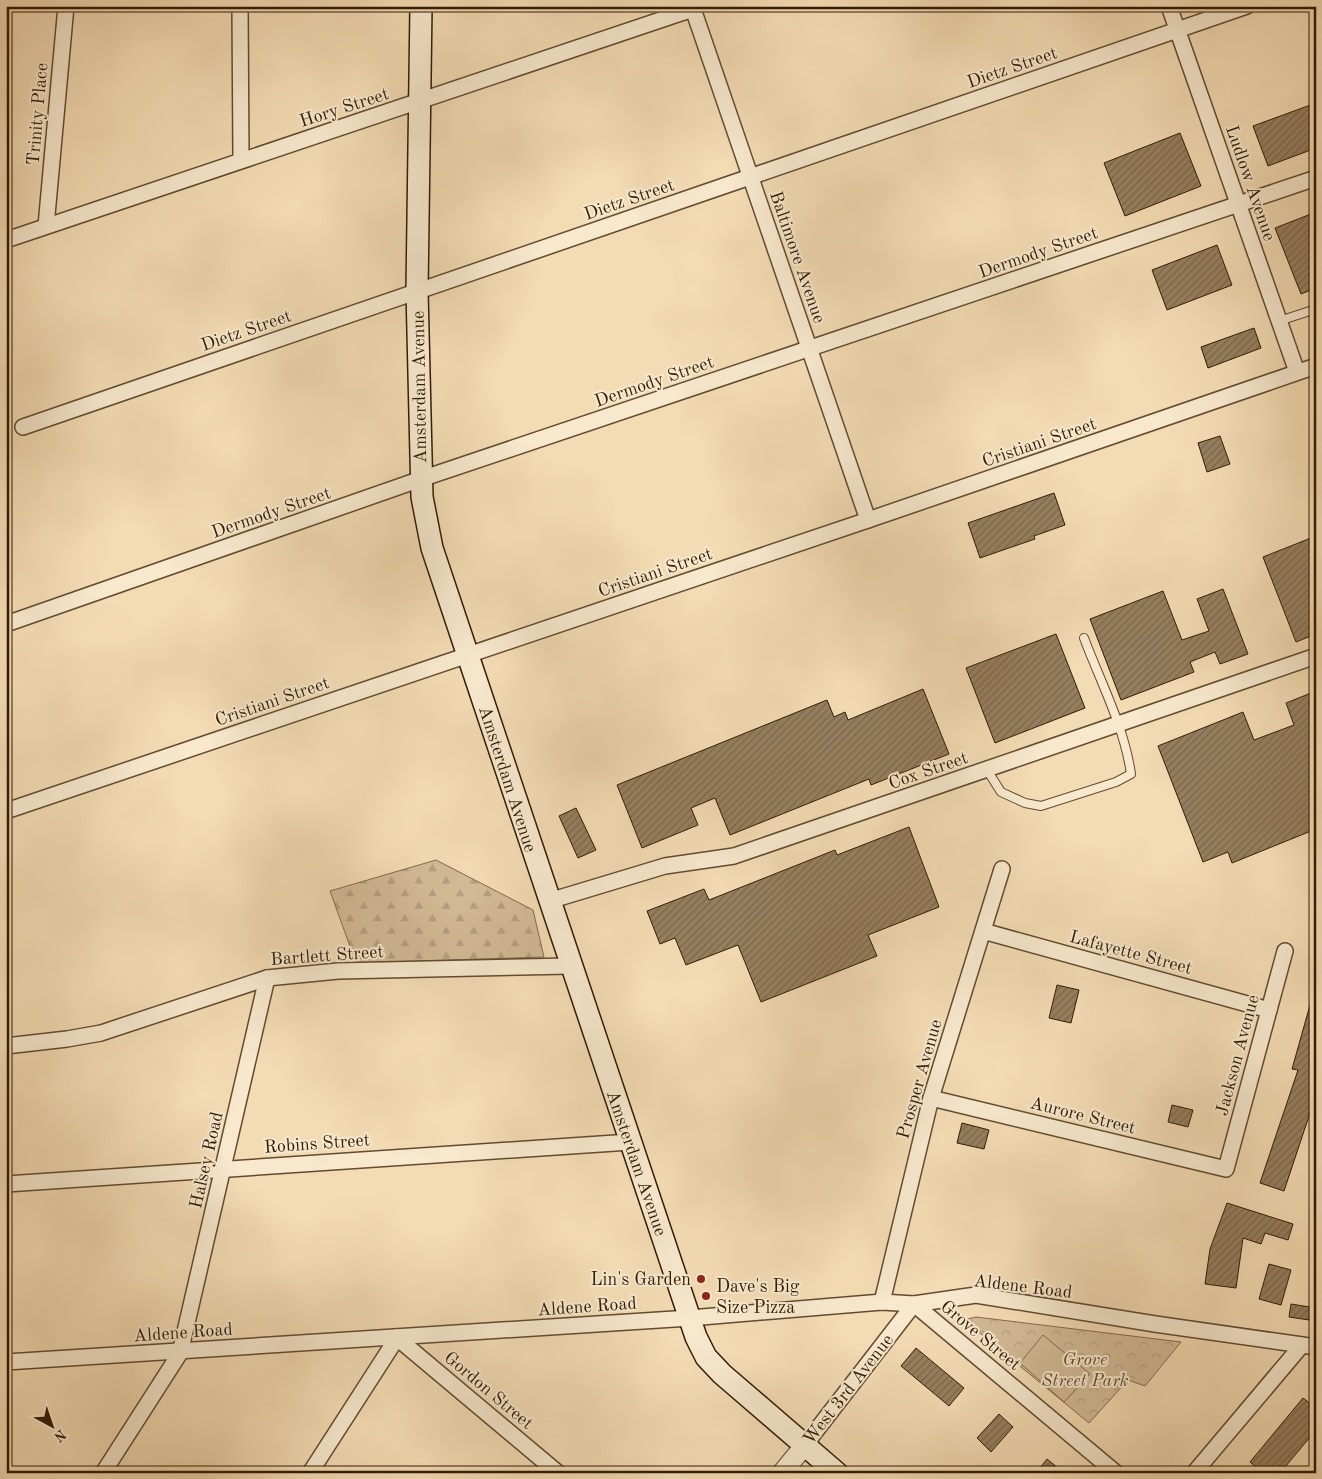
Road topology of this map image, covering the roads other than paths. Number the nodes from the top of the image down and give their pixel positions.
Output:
1 (66, 6) edge
2 (240, 6) edge
3 (421, 6) edge
4 (1169, 6) edge
5 (1247, 6) edge
6 (693, 8) edge
7 (1177, 30) junction
8 (421, 102) junction
9 (241, 160) junction
10 (751, 177) junction
11 (1316, 178) edge
12 (1238, 204) junction
13 (46, 226) junction
14 (6, 240) edge
15 (417, 292) junction
16 (1316, 309) edge
17 (1279, 321) junction
18 (809, 348) junction
19 (1316, 366) edge
20 (1297, 372) junction
21 (24, 427) dead end
22 (421, 479) junction
23 (868, 520) junction
24 (6, 624) edge
25 (1084, 638) dead end
26 (467, 655) junction
27 (1316, 656) edge
28 (1119, 724) junction
29 (987, 770) junction
30 (6, 811) edge
31 (1002, 869) dead end
32 (548, 901) junction
33 (983, 931) junction
34 (1284, 951) dead end
35 (570, 966) junction
36 (268, 978) junction
37 (1269, 1010) junction
38 (6, 1046) edge
39 (931, 1098) junction
40 (630, 1142) junction
41 (223, 1168) junction
42 (1226, 1169) joint
43 (6, 1184) edge
44 (882, 1302) junction
45 (914, 1304) junction
46 (690, 1318) junction
47 (396, 1337) junction
48 (1309, 1346) edge
49 (180, 1351) junction
50 (6, 1362) edge
51 (805, 1445) junction
52 (103, 1473) edge
53 (310, 1473) edge
54 (558, 1473) edge
55 (782, 1473) edge
56 (837, 1473) edge
57 (1116, 1473) edge
58 (1194, 1473) edge

1 - 13 street, Trinity Place
2 - 9 street
3 - 8 main road, Amsterdam Avenue
4 - 7 street, Ludlow Avenue
5 - 7 street, Dietz Street
6 - 8 street, Hory Street
6 - 10 street, Baltimore Avenue
7 - 10 street, Dietz Street
7 - 12 street, Ludlow Avenue
8 - 9 street, Hory Street
8 - 15 main road, Amsterdam Avenue
9 - 13 street, Hory Street
10 - 15 street, Dietz Street
10 - 18 street, Baltimore Avenue
11 - 12 street, Dermody Street
12 - 17 street, Ludlow Avenue
12 - 18 street, Dermody Street
13 - 14 street, Hory Street
15 - 21 street, Dietz Street
15 - 22 main road, Amsterdam Avenue
16 - 17 lane
17 - 20 street, Ludlow Avenue
18 - 22 street, Dermody Street
18 - 23 street, Baltimore Avenue
19 - 20 street, Cristiani Street
20 - 23 street, Cristiani Street
22 - 24 street, Dermody Street
22 - 26 main road, Amsterdam Avenue
23 - 26 street, Cristiani Street
25 - 28 lane
26 - 30 street, Cristiani Street
26 - 32 main road, Amsterdam Avenue
27 - 28 street, Cox Street
28 - 29 street, Cox Street
28 - 29 lane
29 - 32 street, Cox Street
31 - 33 street, Prosper Avenue
32 - 35 main road, Amsterdam Avenue
33 - 37 street, Lafayette Street
33 - 39 street, Prosper Avenue
34 - 37 street, Jackson Avenue
35 - 36 street, Bartlett Street
35 - 40 main road, Amsterdam Avenue
36 - 38 street, Bartlett Street
36 - 41 street, Halsey Road
37 - 42 street, Jackson Avenue
39 - 42 street, Aurore Street
39 - 44 street, Prosper Avenue
40 - 41 street, Robins Street
40 - 46 main road, Amsterdam Avenue
41 - 43 street, Robins Street
41 - 49 street, Halsey Road
44 - 45 street, Aldene Road
44 - 46 street, Aldene Road
45 - 48 street, Aldene Road
45 - 51 street, West 3rd Avenue
45 - 57 street, Grove Street
46 - 47 street, Aldene Road
46 - 51 main road, Amsterdam Avenue
47 - 49 street, Aldene Road
47 - 53 street
47 - 54 street, Gordon Street
48 - 58 street
49 - 50 street, Aldene Road
49 - 52 street, Halsey Road
51 - 55 street, West 3rd Avenue
51 - 56 main road, Amsterdam Avenue

